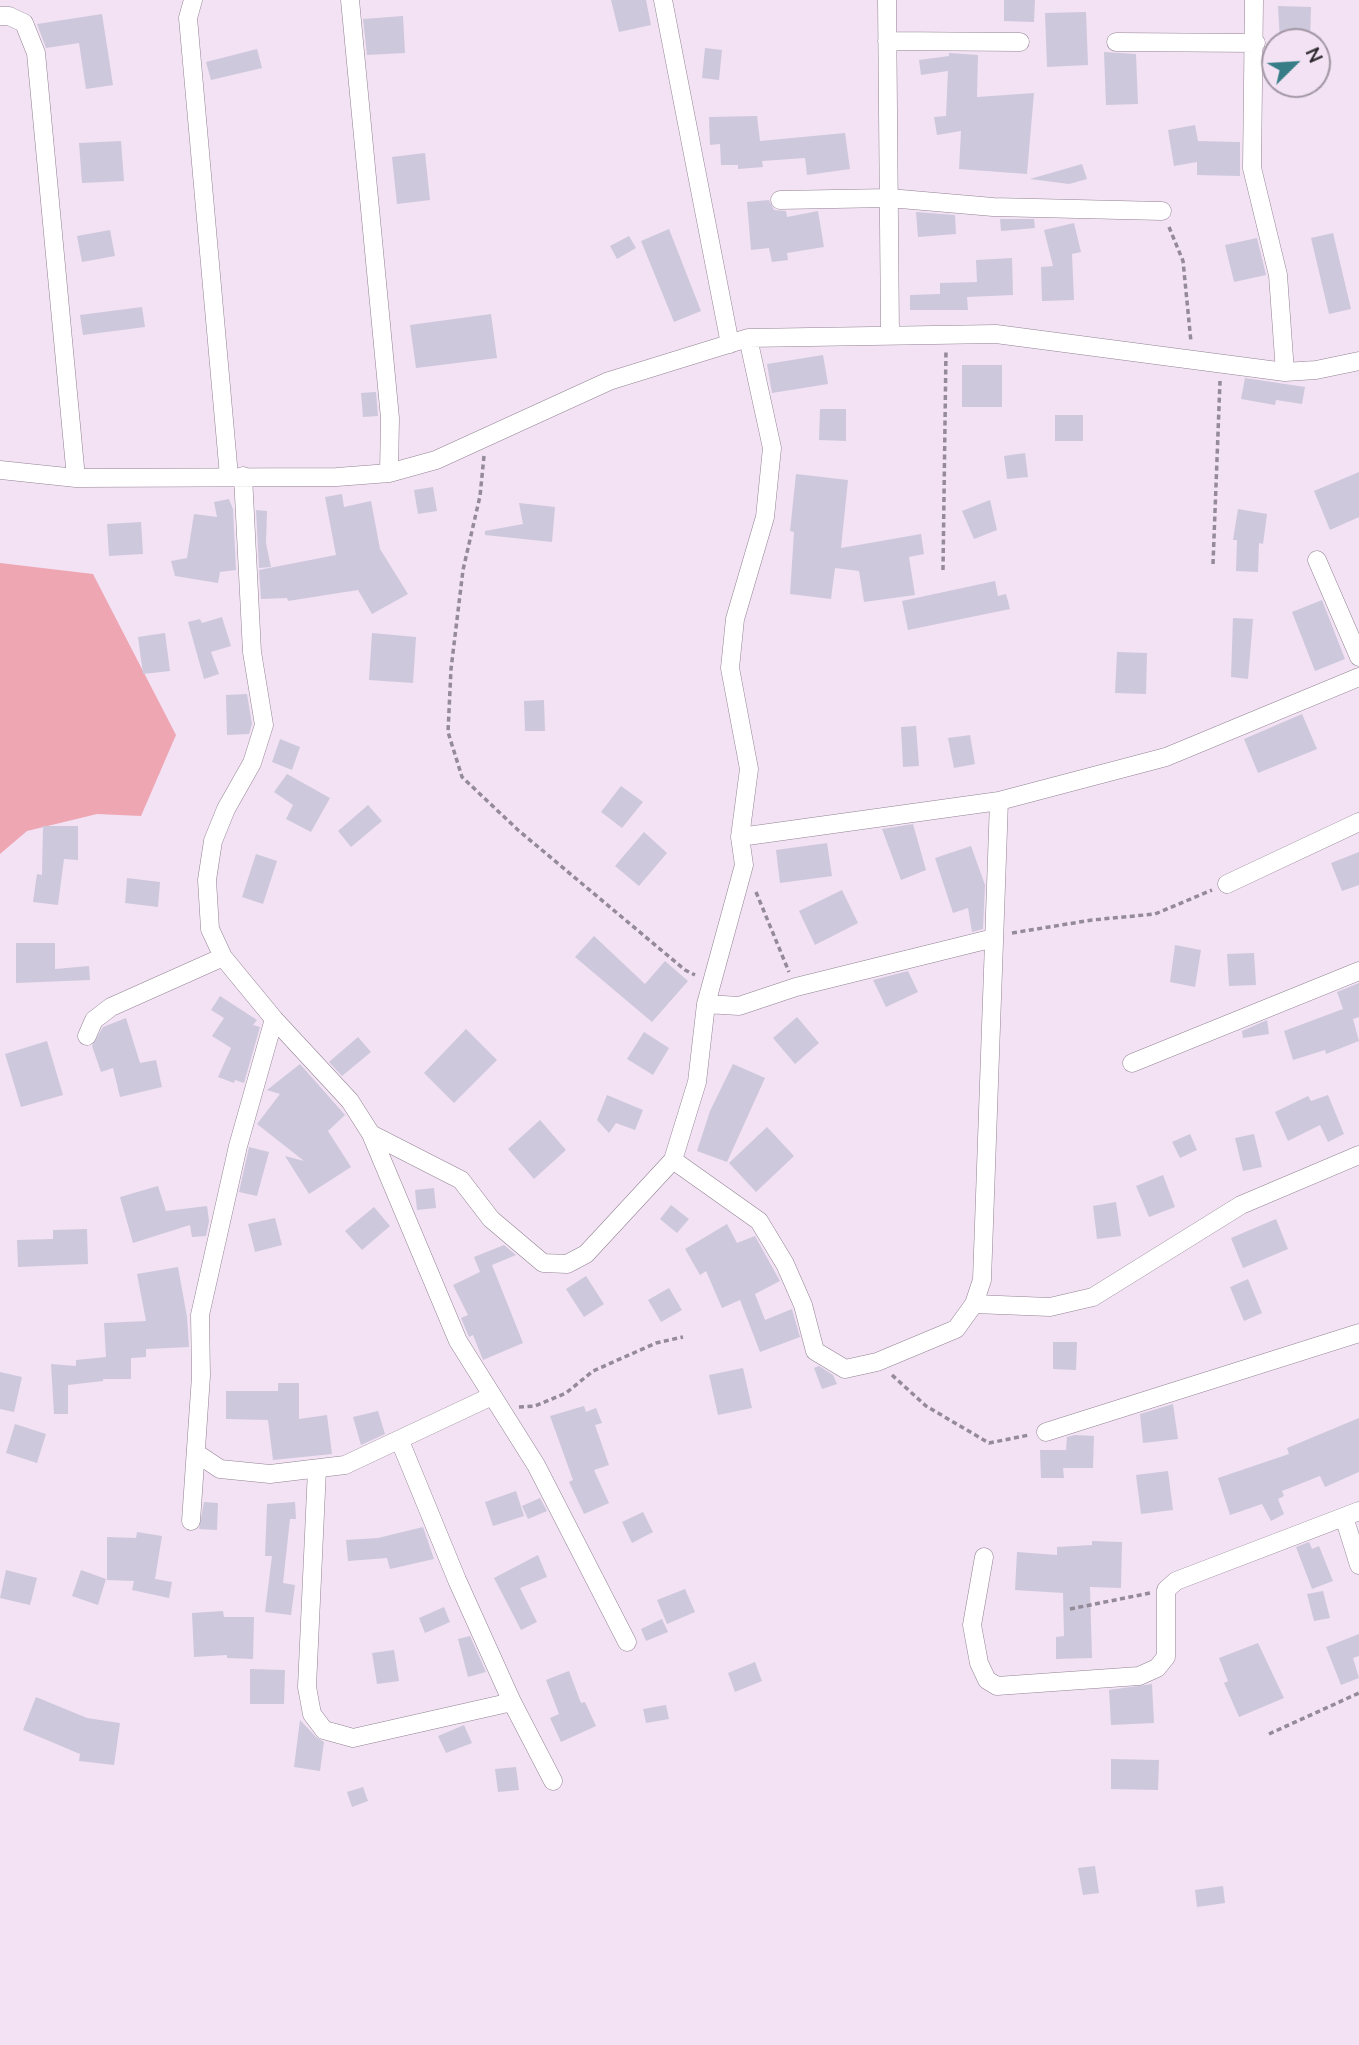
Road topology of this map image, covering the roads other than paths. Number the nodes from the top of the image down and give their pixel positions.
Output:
1 (193, 0) edge
2 (350, 0) edge
3 (663, 0) edge
4 (887, 0) edge
5 (1254, 0) edge
6 (0, 16) edge
7 (887, 41) junction
8 (1020, 42) dead end
9 (1116, 43) dead end
10 (1256, 43) junction
11 (889, 198) junction
12 (780, 200) dead end
13 (1162, 211) road end
14 (890, 334) junction
15 (748, 338) junction
16 (730, 344) junction
17 (1359, 361) edge
18 (1285, 372) junction
19 (0, 470) edge
20 (389, 473) junction
21 (236, 476) junction
22 (76, 478) junction
23 (1317, 560) dead end
24 (1359, 657) edge
25 (1359, 677) edge
26 (999, 801) junction
27 (1359, 822) edge
28 (740, 837) junction
29 (1227, 884) road end
30 (994, 938) junction
31 (223, 957) junction
32 (1359, 971) edge
33 (706, 1004) junction
34 (274, 1019) junction
35 (86, 1036) dead end
36 (1132, 1063) dead end
37 (371, 1134) junction
38 (1359, 1156) edge
39 (673, 1160) junction
40 (974, 1304) junction
41 (1359, 1333) edge
42 (496, 1402) junction
43 (1046, 1432) road end
44 (400, 1441) junction
45 (196, 1453) junction
46 (317, 1469) junction
47 (1351, 1514) edge
48 (191, 1521) dead end
49 (984, 1557) dead end
50 (1359, 1564) edge
51 (627, 1642) dead end
52 (512, 1702) junction
53 (553, 1781) dead end

1 - 21 street
2 - 20 street
3 - 16 street
4 - 7 street
5 - 10 street
6 - 22 street
7 - 8 street
7 - 11 street
9 - 10 street
10 - 18 street
11 - 12 street
11 - 13 street
11 - 14 street
14 - 15 street
14 - 18 street
15 - 16 street
15 - 28 street
16 - 20 street
17 - 18 street
19 - 22 street
20 - 21 street
21 - 22 street
21 - 31 street
23 - 24 street
25 - 26 street
26 - 28 street
26 - 30 street
27 - 29 street
28 - 33 street
30 - 33 street
30 - 40 street
31 - 34 street
31 - 35 street
32 - 36 street
33 - 39 street
34 - 37 street
34 - 45 street
37 - 39 street
37 - 42 street
38 - 40 street
39 - 40 street
41 - 43 street
42 - 44 street
42 - 51 street
44 - 46 street
44 - 52 street
45 - 46 street
45 - 48 street
46 - 52 street
47 - 49 street
47 - 50 street
52 - 53 street

